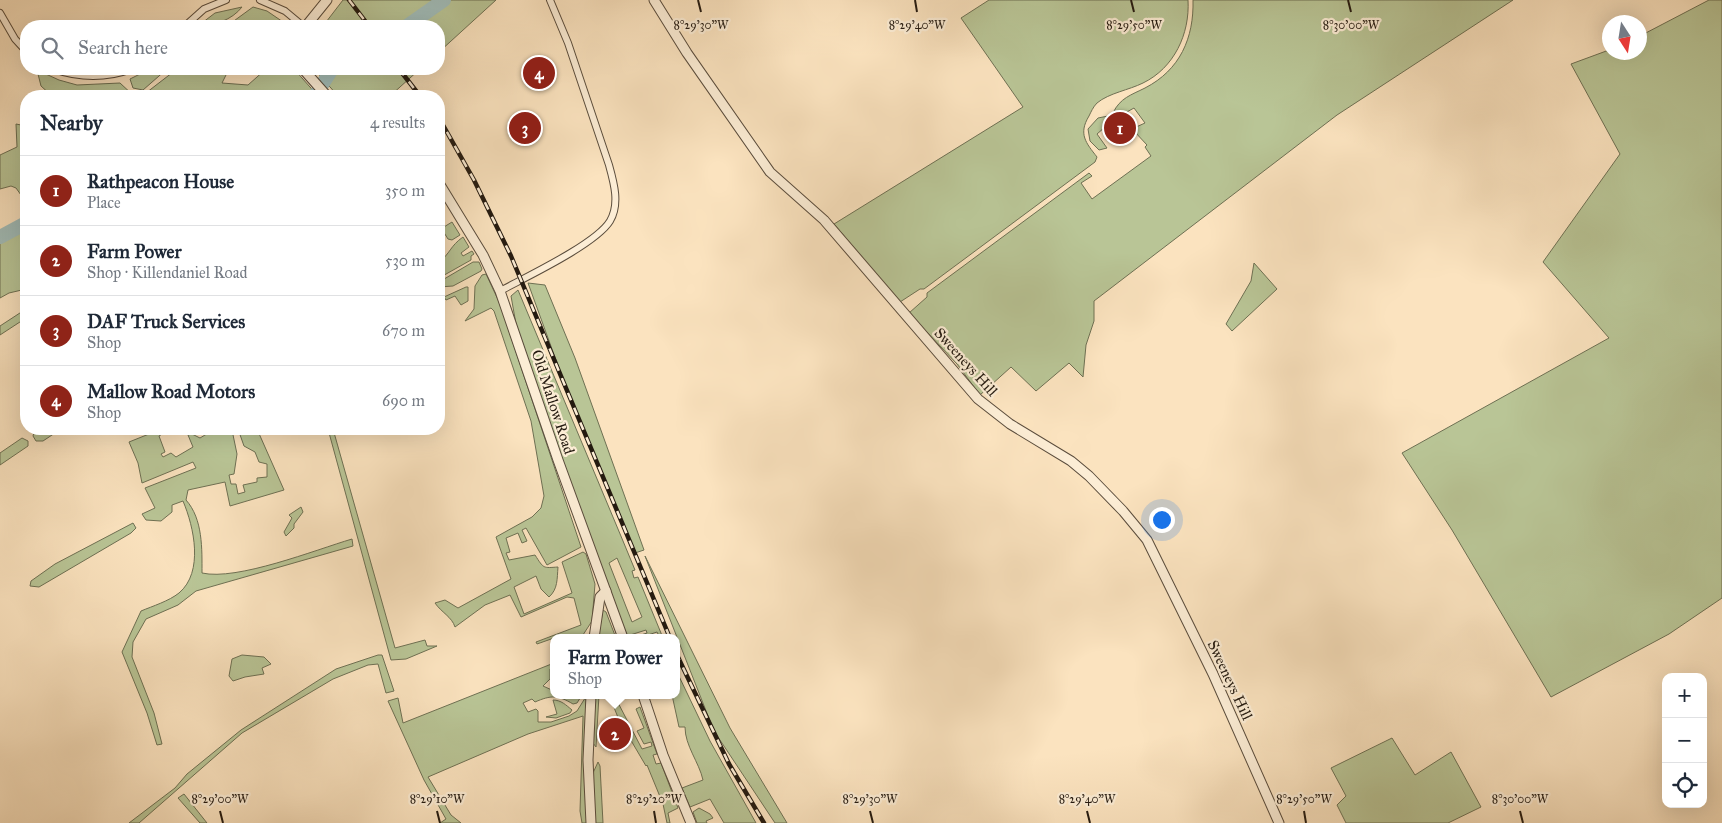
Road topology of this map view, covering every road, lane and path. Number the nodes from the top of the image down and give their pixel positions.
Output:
1 (226, 0) edge
2 (260, 0) edge
3 (327, 0) edge
4 (550, 0) edge
5 (654, 0) edge
6 (0, 12) edge
7 (192, 20) edge
8 (297, 20) edge
9 (310, 20) edge
10 (20, 44) edge
11 (76, 75) edge
12 (108, 75) edge
13 (308, 75) edge
14 (322, 90) edge
15 (445, 193) edge
16 (500, 290) junction
17 (606, 591) junction
18 (595, 634) edge
19 (622, 634) edge
20 (591, 699) edge
21 (644, 699) edge
22 (591, 823) edge
23 (691, 823) edge
24 (1279, 823) edge

1 - 7 street
2 - 8 street
3 - 9 street
4 - 16 street
5 - 24 street, Sweeneys Hill
6 - 10 street
11 - 12 street
13 - 14 street
15 - 16 street, Old Mallow Road
16 - 17 street, Old Mallow Road
17 - 18 street
17 - 19 street, Old Mallow Road
20 - 22 street
21 - 23 street

